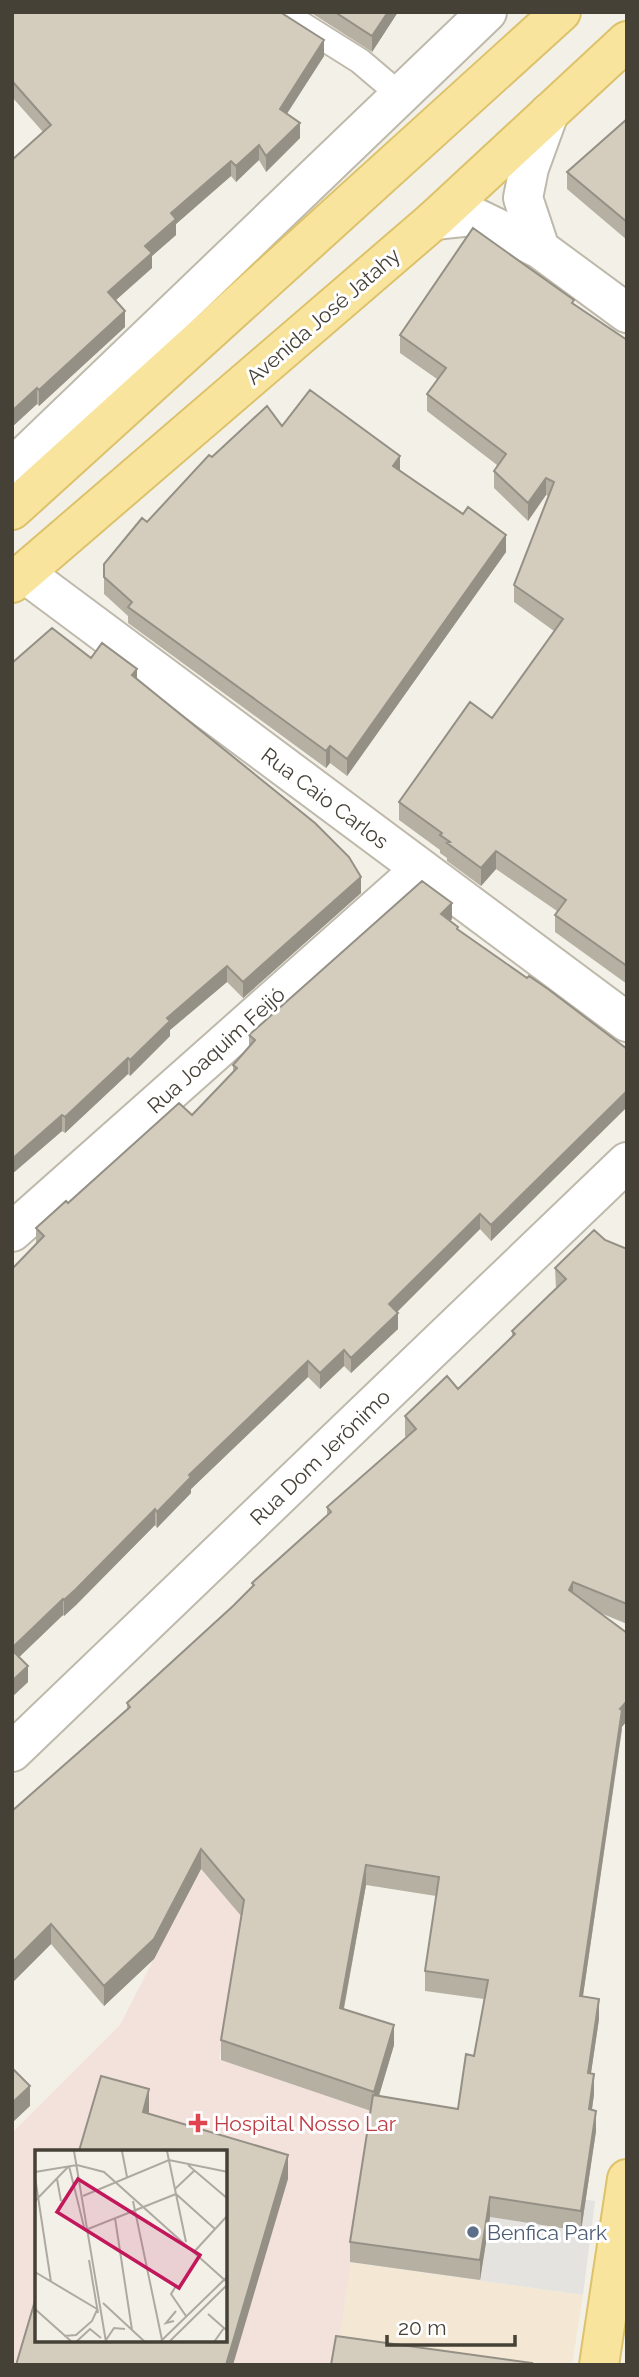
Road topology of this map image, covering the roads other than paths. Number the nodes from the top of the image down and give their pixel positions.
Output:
1 (282, 12) edge
2 (487, 12) edge
3 (561, 12) edge
4 (627, 41) edge
5 (400, 95) junction
6 (549, 113) junction
7 (434, 220) junction
8 (540, 249) junction
9 (627, 313) edge
10 (12, 468) edge
11 (12, 510) edge
12 (18, 578) edge
13 (421, 869) junction
14 (627, 1022) edge
15 (627, 1162) edge
16 (12, 1231) edge
17 (12, 1752) edge
18 (627, 2179) edge
19 (621, 2254) edge
20 (599, 2365) edge

1 - 5 lane
2 - 5 street
3 - 11 main road
4 - 6 main road, Avenida José Jatahy
5 - 10 street
6 - 7 main road, Avenida José Jatahy
6 - 8 street
7 - 8 street
7 - 12 main road, Avenida José Jatahy
8 - 9 street
12 - 13 street, Rua Caio Carlos
13 - 14 street, Rua Caio Carlos
13 - 16 street, Rua Joaquim Feijó
15 - 17 street, Rua Dom Jerônimo
18 - 19 main road
19 - 20 main road

